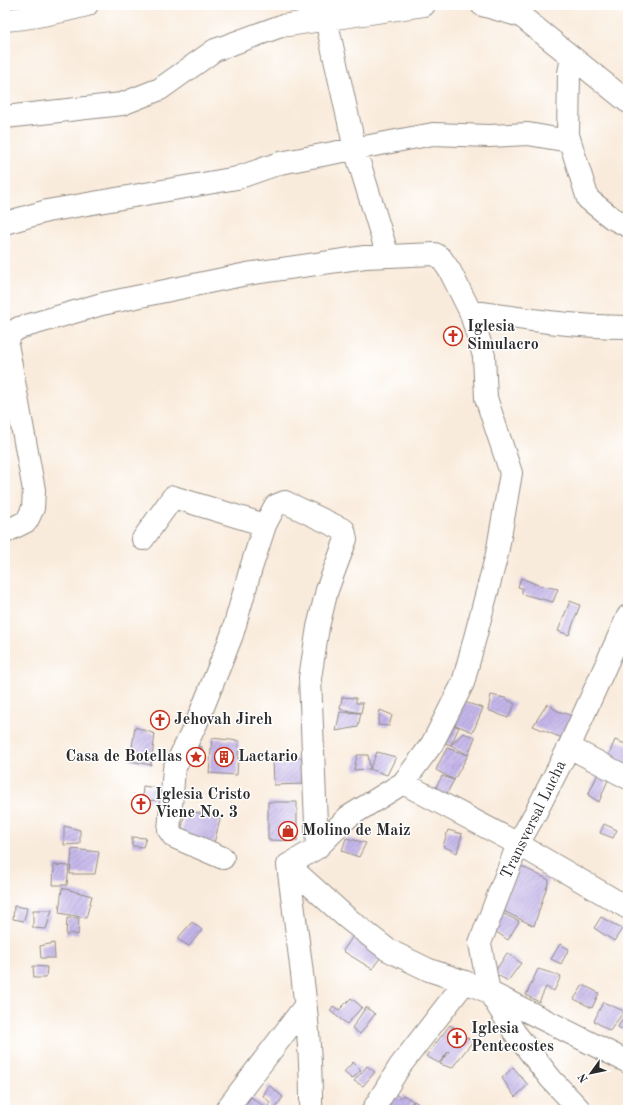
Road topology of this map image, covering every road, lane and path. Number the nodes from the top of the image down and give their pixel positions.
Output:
1 (87, 5) edge
2 (424, 5) edge
3 (482, 5) edge
4 (326, 19) junction
5 (5, 20) edge
6 (572, 57) junction
7 (628, 102) edge
8 (5, 117) edge
9 (569, 141) junction
10 (355, 149) junction
11 (5, 223) edge
12 (628, 226) edge
13 (388, 256) junction
14 (470, 311) junction
15 (628, 327) edge
16 (265, 525) junction
17 (5, 532) edge
18 (143, 539) dead end
19 (626, 627) edge
20 (569, 747) junction
21 (628, 778) edge
22 (403, 783) junction
23 (518, 844) junction
24 (317, 848) junction
25 (223, 858) dead end
26 (288, 865) junction
27 (628, 908) edge
28 (465, 982) junction
29 (489, 992) junction
30 (305, 1006) junction
31 (628, 1062) edge
32 (226, 1110) edge
33 (311, 1110) edge
34 (373, 1110) edge
35 (580, 1110) edge

1 - 5 street
2 - 4 street
3 - 6 street
4 - 8 street
4 - 10 street
6 - 7 street
6 - 9 street
9 - 10 street
9 - 12 street
10 - 11 street
10 - 13 street
13 - 14 street
13 - 17 street
14 - 15 street
14 - 22 street
16 - 18 street
16 - 24 street
16 - 25 street
19 - 20 street, Transversal Lucha
20 - 21 street
20 - 23 street, Transversal Lucha
22 - 23 street
22 - 24 street
23 - 27 street
23 - 29 street, Transversal Lucha
24 - 26 street
26 - 28 street
26 - 30 street
28 - 29 street
28 - 34 street
29 - 31 street
29 - 35 street
30 - 32 street
30 - 33 street

